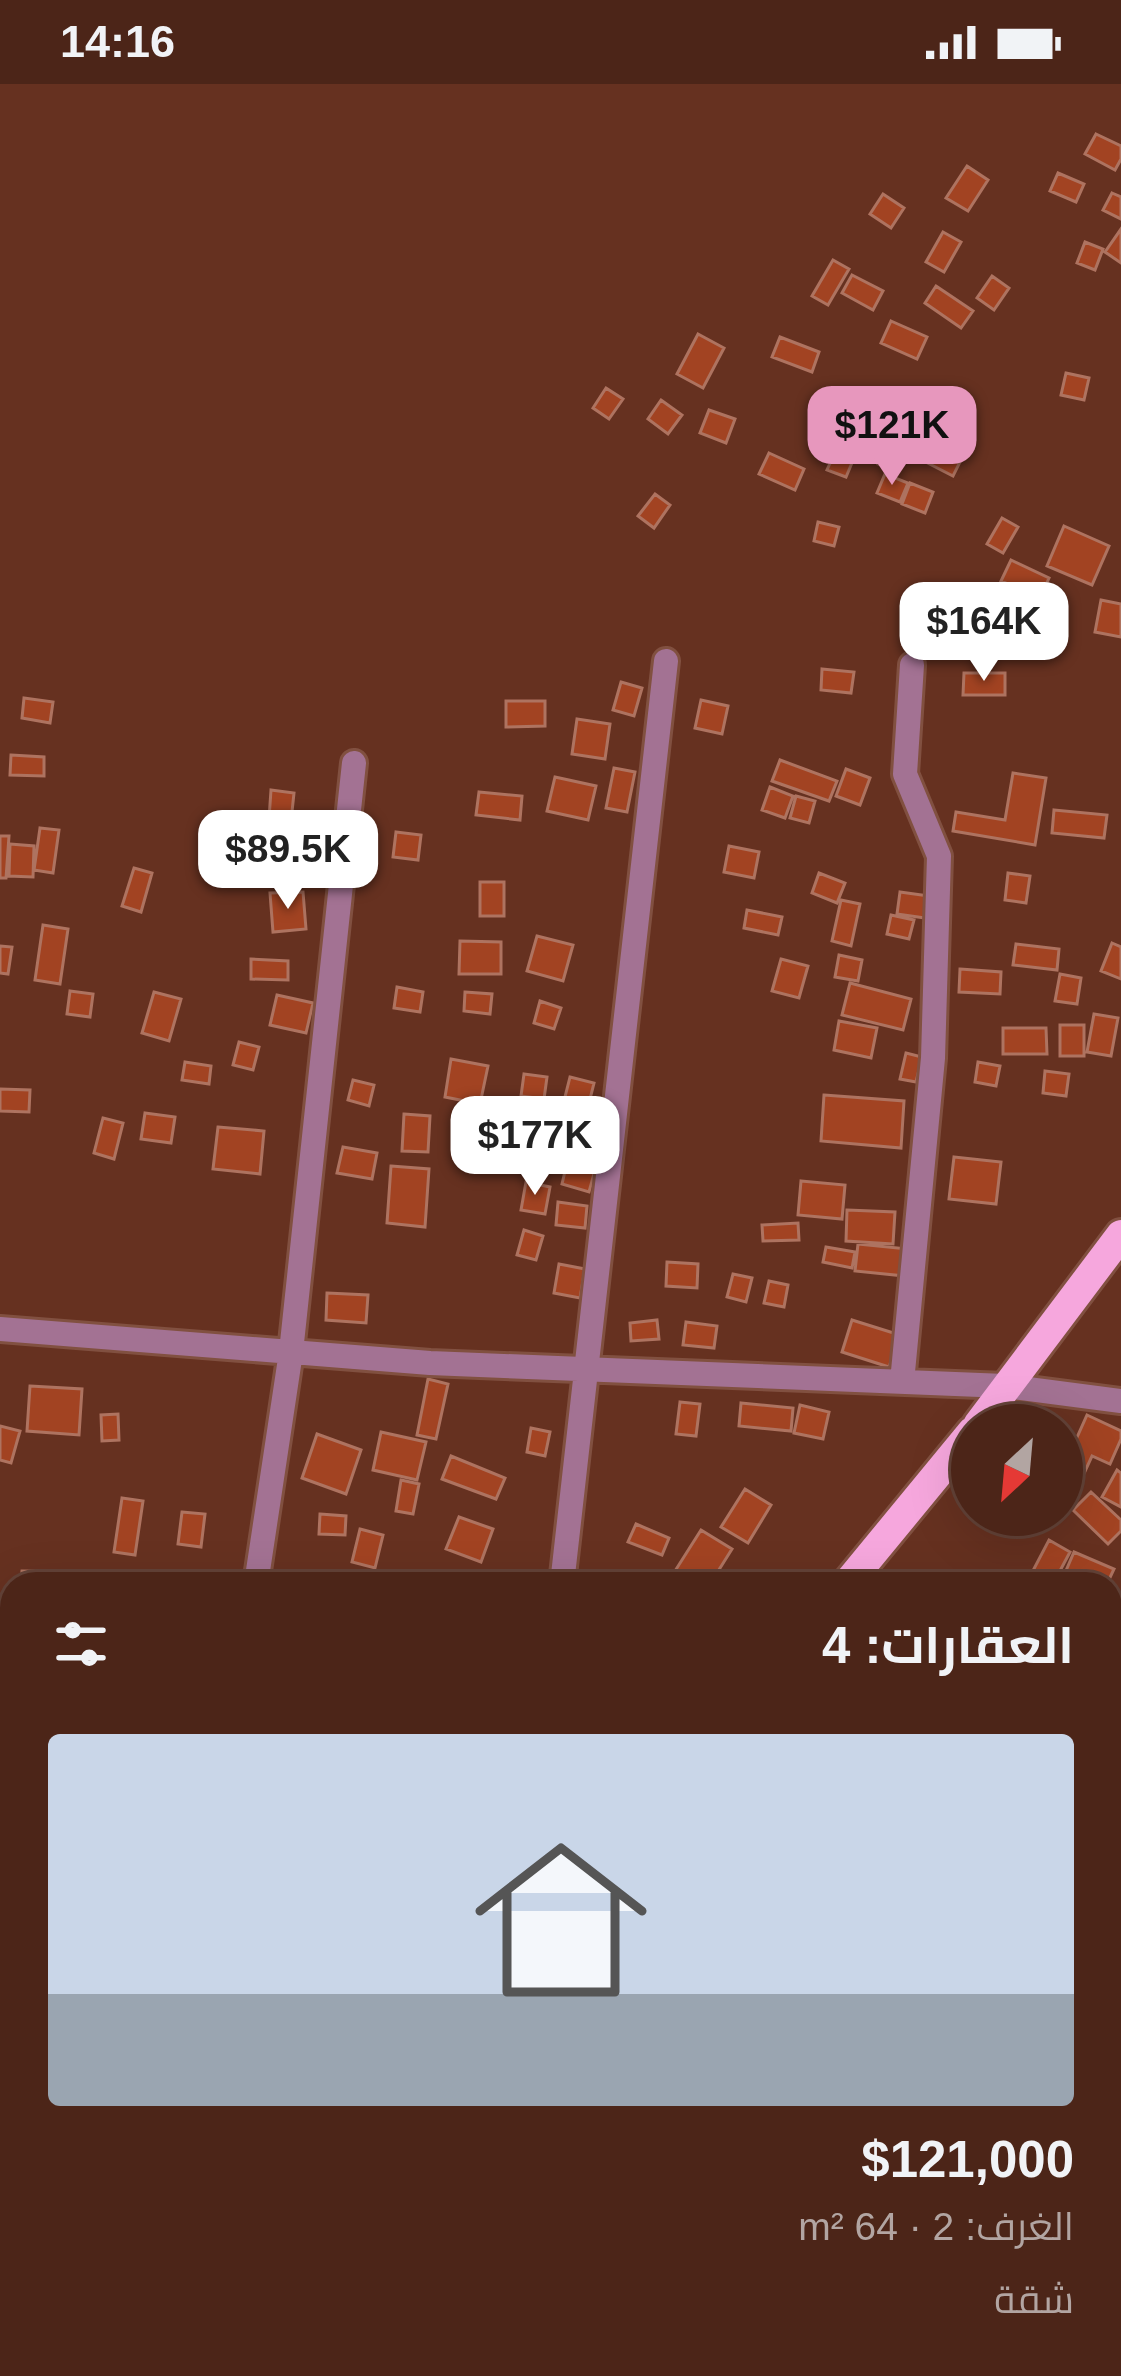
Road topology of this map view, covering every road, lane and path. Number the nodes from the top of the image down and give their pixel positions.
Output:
1 (666, 661) dead end
2 (912, 665) dead end
3 (354, 763) dead end
4 (1121, 1235) edge
5 (0, 1329) edge
6 (291, 1352) junction
7 (585, 1369) junction
8 (902, 1382) junction
9 (1005, 1386) junction
10 (1121, 1401) edge
11 (992, 1404) edge
12 (951, 1457) edge
13 (258, 1572) edge
14 (563, 1572) edge
15 (857, 1572) edge

1 - 7 street
2 - 8 street
3 - 6 street
4 - 9 main road
5 - 6 street
6 - 7 street
6 - 13 street
7 - 8 street
7 - 14 street
8 - 9 street
9 - 10 street
9 - 11 main road
12 - 15 main road

